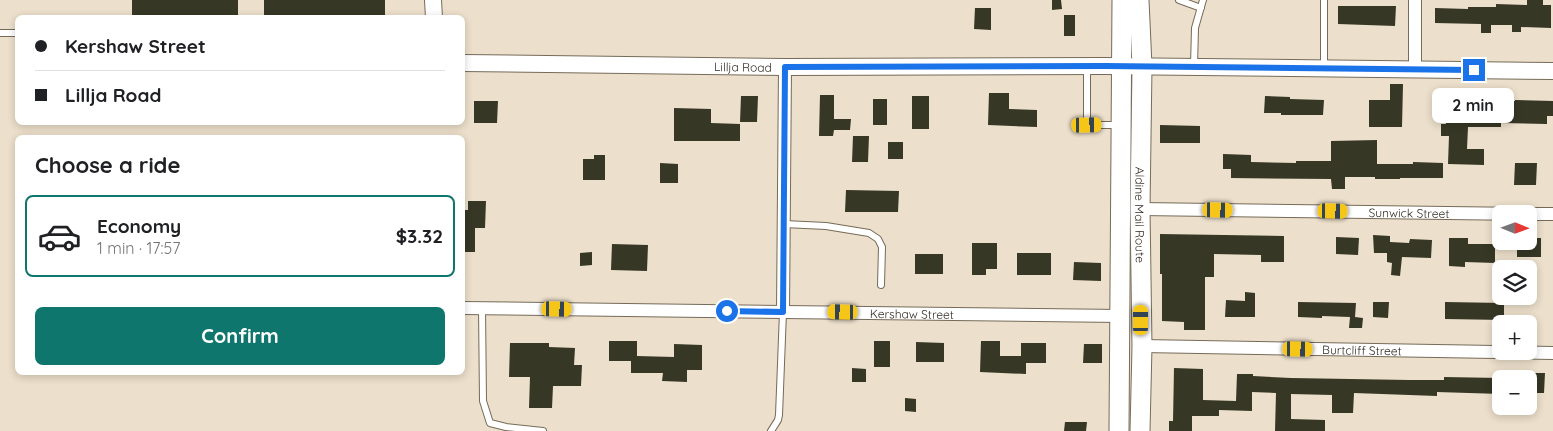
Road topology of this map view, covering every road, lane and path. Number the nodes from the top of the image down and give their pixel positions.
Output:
1 (433, 0) edge
2 (1122, 0) edge
3 (1139, 0) edge
4 (1179, 0) edge
5 (1203, 0) edge
6 (1324, 0) edge
7 (1415, 0) edge
8 (1201, 8) junction
9 (434, 15) edge
10 (0, 33) edge
11 (15, 33) edge
12 (468, 63) edge
13 (1087, 66) junction
14 (1122, 66) junction
15 (1142, 66) junction
16 (1194, 66) junction
17 (785, 67) junction
18 (1324, 68) junction
19 (1415, 69) junction
20 (1553, 71) edge
21 (1121, 124) junction
22 (1140, 209) junction
23 (1492, 214) edge
24 (1538, 214) edge
25 (1553, 214) edge
26 (784, 224) junction
27 (881, 285) dead end
28 (465, 308) edge
29 (482, 308) junction
30 (783, 312) junction
31 (1121, 316) junction
32 (1142, 346) junction
33 (1553, 353) edge
34 (543, 431) edge
35 (771, 431) edge
36 (1119, 431) edge
37 (1140, 431) edge

1 - 9 street
2 - 14 main road, Aldine Mail Route
3 - 15 main road, Aldine Mail Route
4 - 8 lane
5 - 8 lane
6 - 18 lane
7 - 19 street
8 - 16 lane
10 - 11 lane
12 - 17 street, Lillja Road
13 - 14 street, Lillja Road
13 - 17 street, Lillja Road
13 - 21 lane
14 - 15 street, Lillja Road
14 - 21 main road, Aldine Mail Route
15 - 16 street, Lillja Road
15 - 22 main road, Aldine Mail Route
16 - 18 street, Lillja Road
17 - 26 street
18 - 19 street, Lillja Road
19 - 20 street, Lillja Road
21 - 31 main road, Aldine Mail Route
22 - 23 street, Sunwick Street
22 - 32 main road, Aldine Mail Route
24 - 25 street, Sunwick Street
26 - 27 lane
26 - 30 street
28 - 29 street, Kershaw Street
29 - 30 street, Kershaw Street
29 - 34 lane
30 - 31 street, Kershaw Street
30 - 35 lane
31 - 36 main road, Aldine Mail Route
32 - 33 street, Burtcliff Street
32 - 37 main road, Aldine Mail Route

